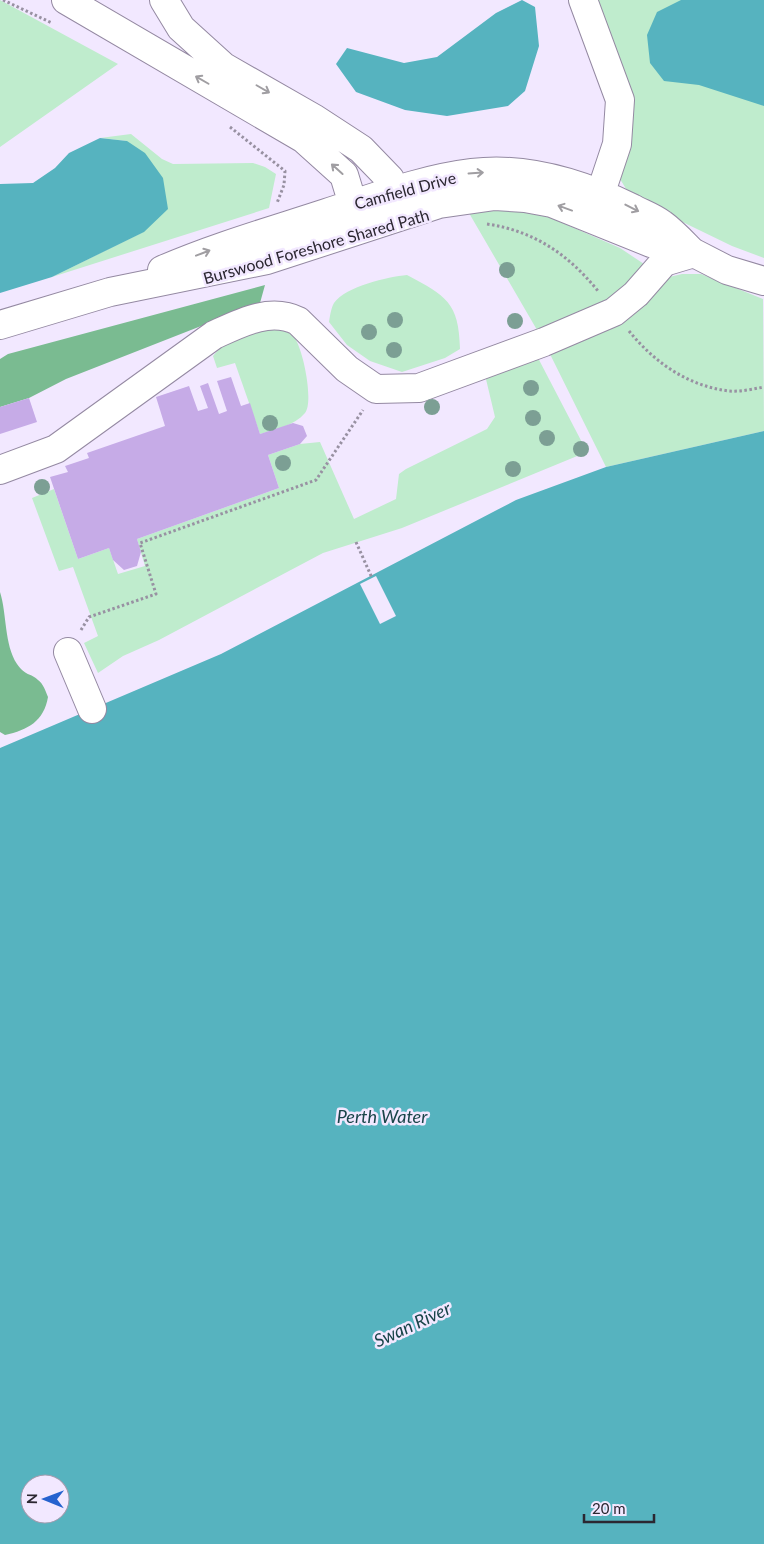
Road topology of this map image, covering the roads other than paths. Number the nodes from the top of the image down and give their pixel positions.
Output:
1 (164, 0) edge
2 (583, 0) edge
3 (63, 6) edge
4 (601, 193) junction
5 (398, 204) junction
6 (357, 217) junction
7 (592, 218) junction
8 (694, 253) junction
9 (764, 281) edge
10 (0, 325) edge
11 (0, 470) edge
12 (68, 652) road end
13 (92, 709) dead end

1 -> 5 street
2 - 4 street
6 -> 3 street
5 -> 4 street, Camfield Drive
4 - 7 street
4 -> 8 street, Camfield Drive
5 - 6 street, Camfield Drive
7 -> 5 street, Camfield Drive
6 - 10 street, Camfield Drive
7 - 8 street, Camfield Drive
8 - 9 street, Camfield Drive
8 - 11 street
12 - 13 street

